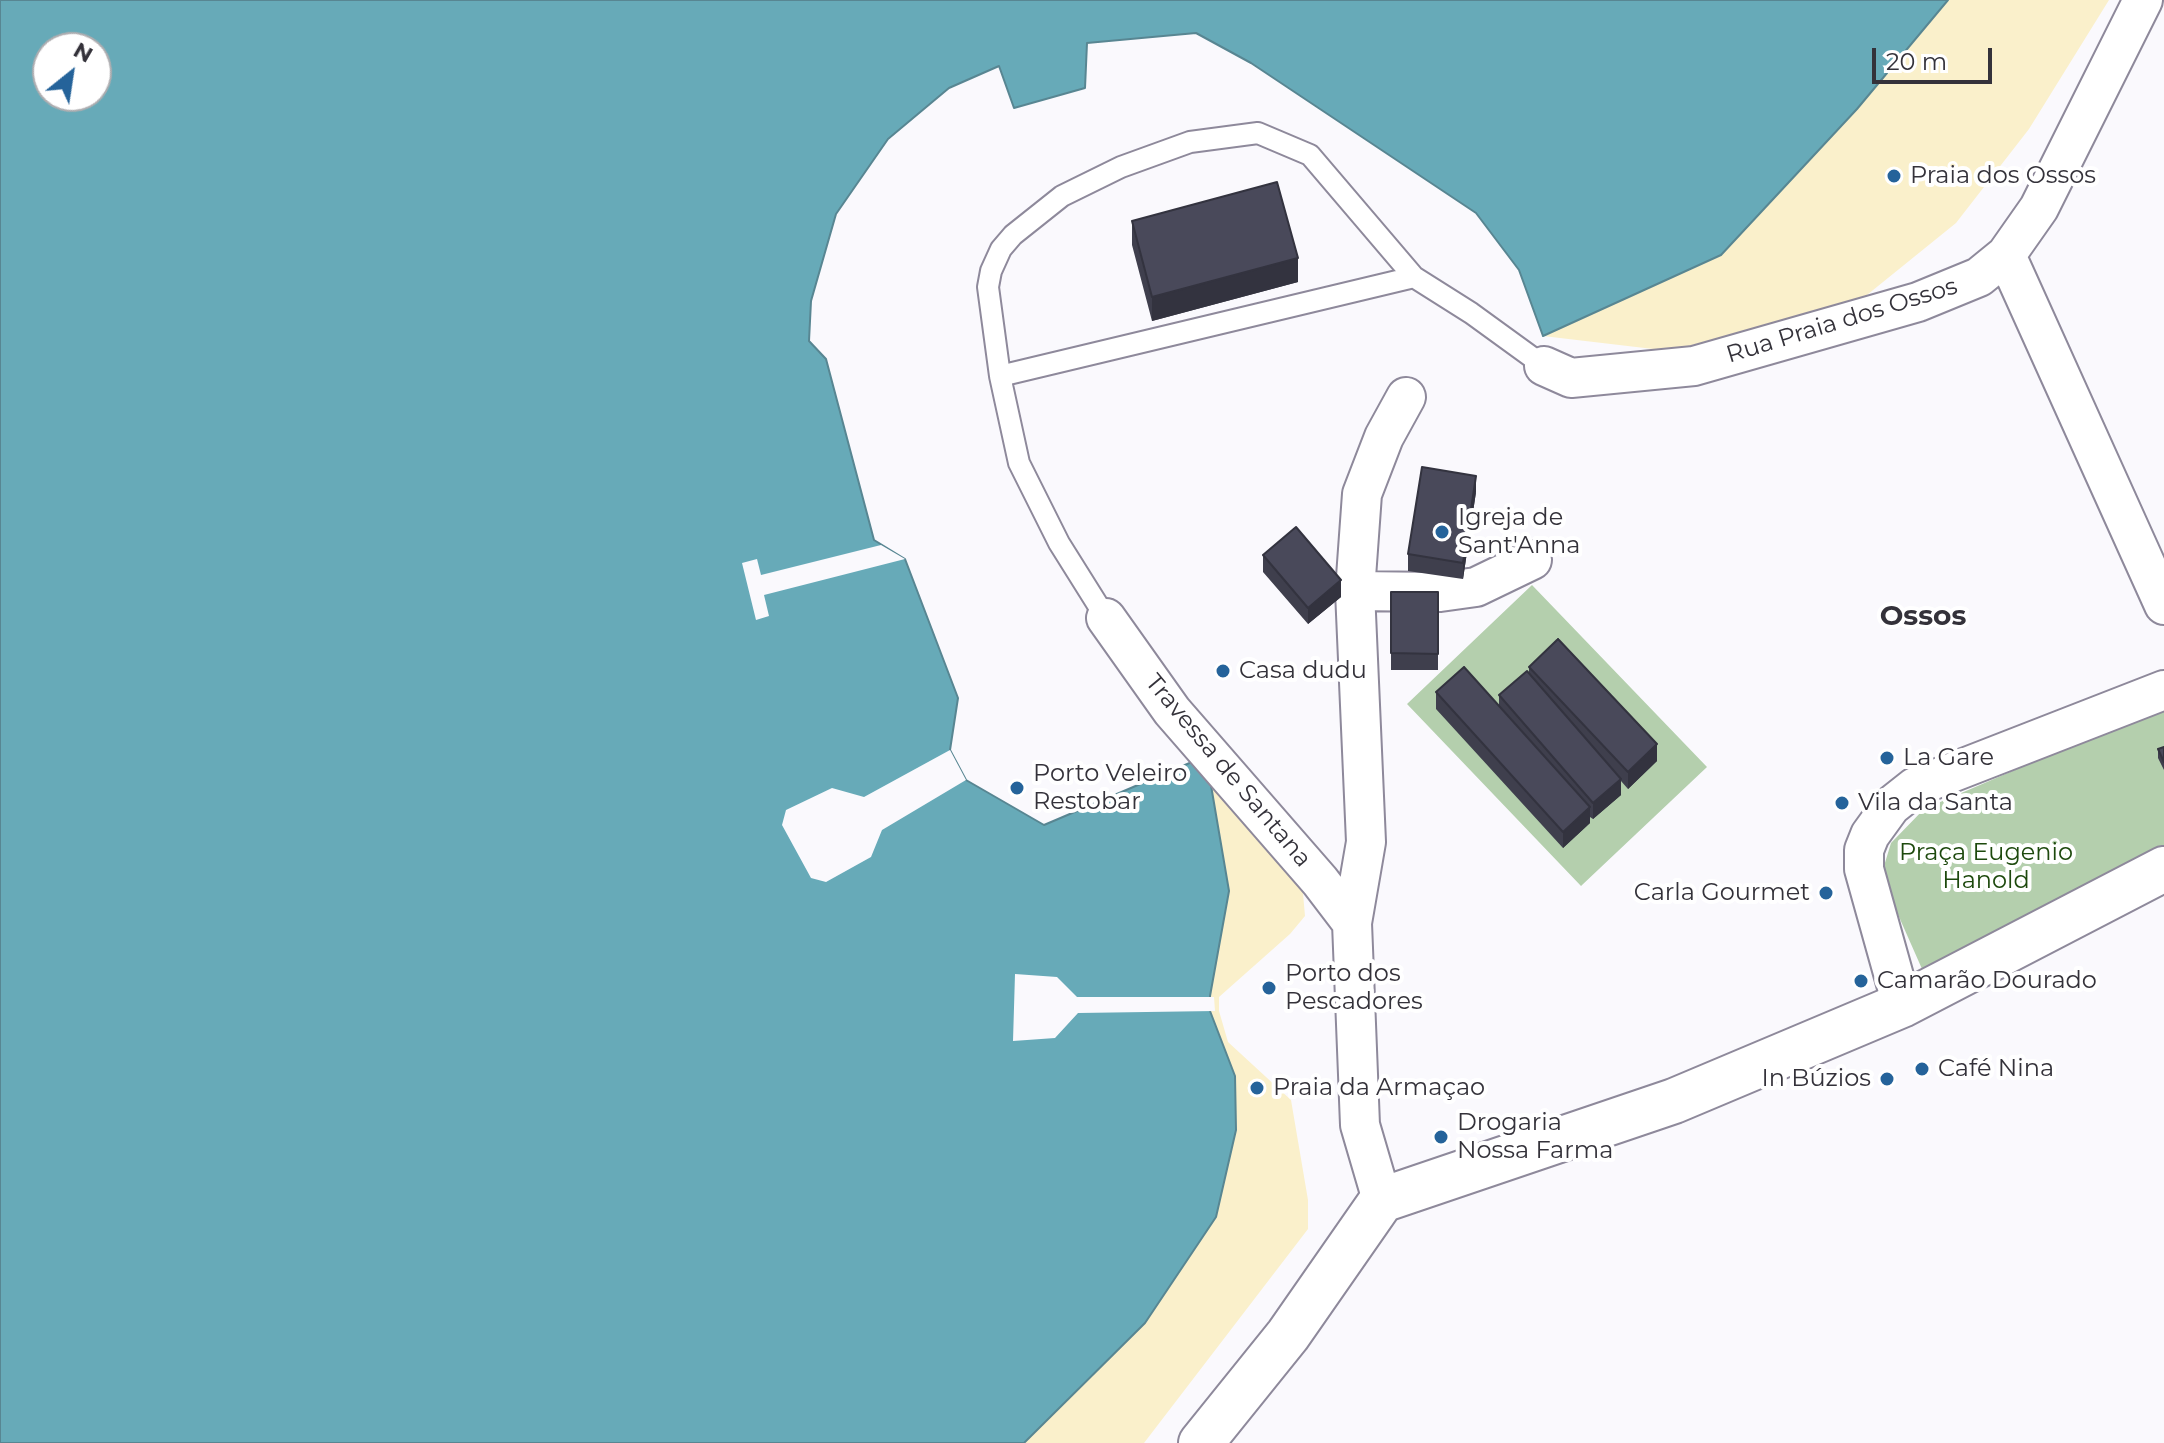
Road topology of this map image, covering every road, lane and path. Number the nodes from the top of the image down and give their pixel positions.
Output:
1 (2143, 0) edge
2 (2006, 255) junction
3 (1414, 277) junction
4 (1558, 372) joint
5 (1000, 376) junction
6 (1406, 397) dead end
7 (1532, 560) dead end
8 (1355, 591) junction
9 (2164, 605) edge
10 (1106, 618) joint
11 (2164, 690) edge
12 (2164, 869) edge
13 (1352, 923) junction
14 (1902, 1005) junction
15 (1382, 1200) junction
16 (1201, 1443) edge

1 - 2 street, Rua Praia dos Ossos
2 - 4 street, Rua Praia dos Ossos
2 - 9 street
3 - 4 lane
3 - 5 lane
3 - 5 lane
5 - 10 lane
6 - 8 street
7 - 8 street
8 - 13 street
10 - 13 street, Travessa de Santana
11 - 14 street
12 - 14 street
13 - 15 street
14 - 15 street
15 - 16 street

